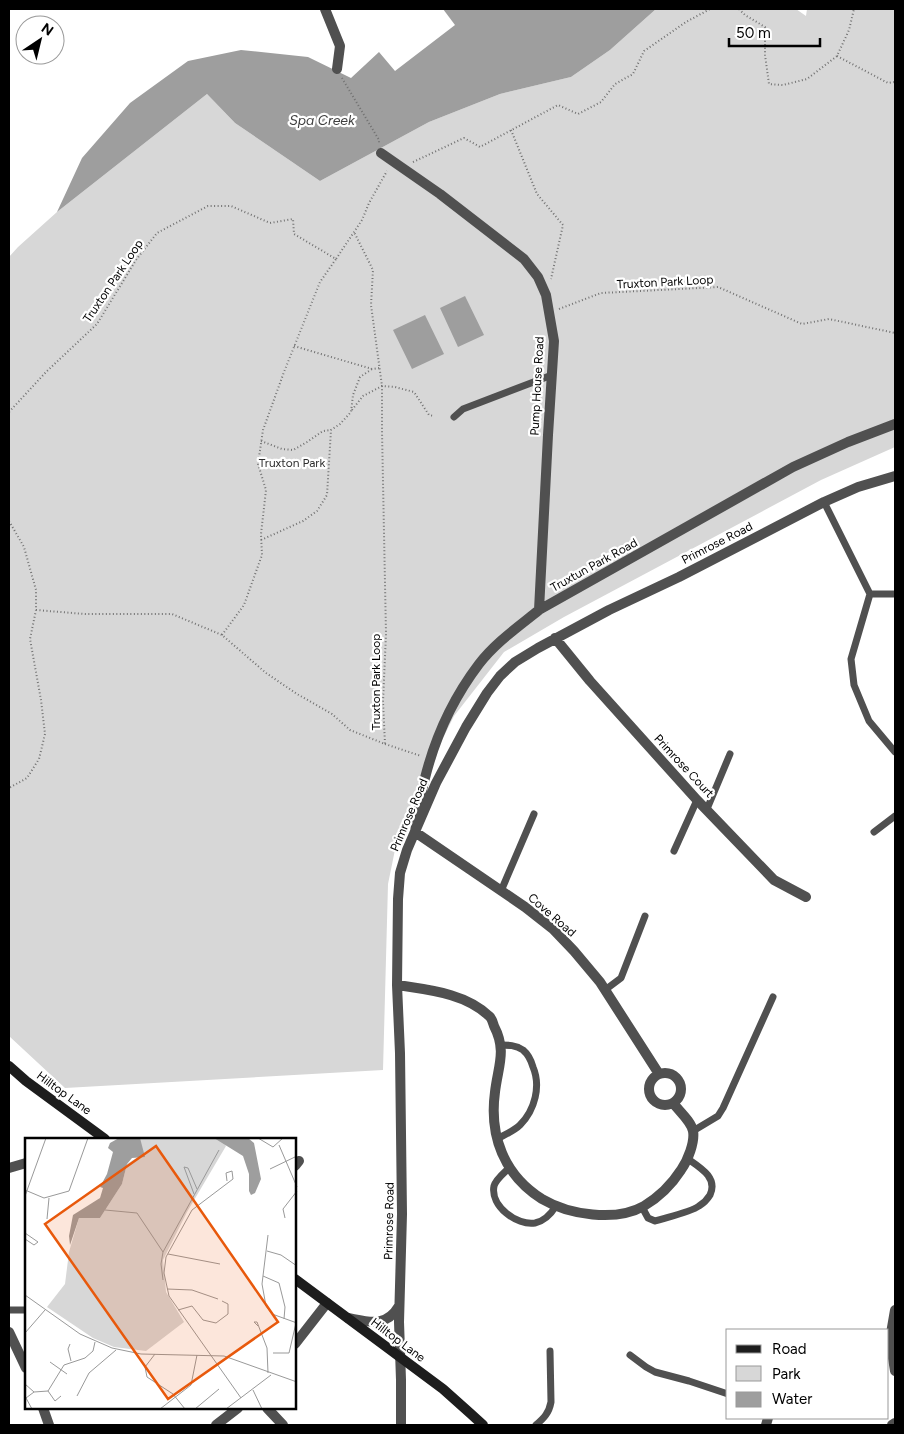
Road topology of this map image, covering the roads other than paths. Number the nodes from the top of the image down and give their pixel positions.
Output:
1 (325, 9) edge
2 (337, 69) road end
3 (381, 152) road end
4 (552, 375) junction
5 (454, 417) dead end
6 (895, 424) edge
7 (895, 476) edge
8 (824, 502) junction
9 (870, 594) junction
10 (895, 594) edge
11 (539, 610) junction
12 (555, 638) junction
13 (895, 752) edge
14 (730, 754) dead end
15 (697, 800) junction
16 (708, 809) junction
17 (534, 814) dead end
18 (895, 816) edge
19 (415, 832) junction
20 (874, 832) dead end
21 (674, 851) dead end
22 (501, 891) junction
23 (806, 897) dead end
24 (645, 916) dead end
25 (398, 985) junction
26 (605, 990) junction
27 (773, 997) dead end
28 (500, 1045) junction
29 (9, 1066) edge
30 (658, 1074) junction
31 (674, 1103) junction
32 (693, 1131) junction
33 (99, 1138) edge
34 (497, 1139) junction
35 (688, 1159) junction
36 (25, 1163) edge
37 (9, 1168) edge
38 (509, 1168) junction
39 (556, 1206) junction
40 (642, 1207) junction
41 (296, 1280) edge
42 (327, 1303) junction
43 (400, 1305) junction
44 (9, 1310) edge
45 (25, 1310) edge
46 (895, 1310) edge
47 (348, 1318) junction
48 (9, 1332) edge
49 (296, 1343) edge
50 (550, 1351) dead end
51 (630, 1355) dead end
52 (401, 1358) junction
53 (25, 1366) edge
54 (895, 1371) edge
55 (726, 1393) edge
56 (43, 1409) edge
57 (237, 1409) edge
58 (267, 1409) edge
59 (895, 1423) edge
60 (49, 1425) edge
61 (216, 1425) edge
62 (283, 1425) edge
63 (400, 1425) edge
64 (483, 1425) edge
65 (536, 1425) edge
66 (892, 1425) edge

1 - 2 street
3 - 4 street, Pump House Road
4 - 5 lane
4 - 11 street, Pump House Road
6 - 11 street, Truxtun Park Road
7 - 8 street, Primrose Road
8 - 9 lane
8 - 12 street, Primrose Road
9 - 10 lane
9 - 13 lane
11 - 19 street, Truxtun Park Road
12 - 15 street, Primrose Court
12 - 19 street, Primrose Road
14 - 16 lane
15 - 16 street, Primrose Court
15 - 21 lane
16 - 23 street, Primrose Court
17 - 22 lane
18 - 20 lane
19 - 22 street, Cove Road
19 - 25 street, Primrose Road
22 - 26 street, Cove Road
24 - 26 lane
25 - 28 street
25 - 43 street, Primrose Road
26 - 30 street, Cove Road
27 - 32 lane
28 - 34 street
28 - 34 lane
29 - 33 street, Hilltop Lane
30 - 31 street
30 - 31 street
31 - 32 street
32 - 35 street
34 - 38 street
35 - 40 street
35 - 40 lane
36 - 37 street
38 - 39 street
38 - 39 lane
39 - 40 street
41 - 42 street, Hilltop Lane
42 - 47 street, Hilltop Lane
42 - 49 street
43 - 47 street
43 - 52 street, Primrose Road
44 - 45 lane
46 - 54 street
47 - 52 street, Hilltop Lane
48 - 53 street
50 - 65 lane
51 - 55 lane
52 - 63 street, Primrose Road
52 - 64 street, Hilltop Lane
56 - 60 street
57 - 61 street
58 - 62 street
59 - 66 street

